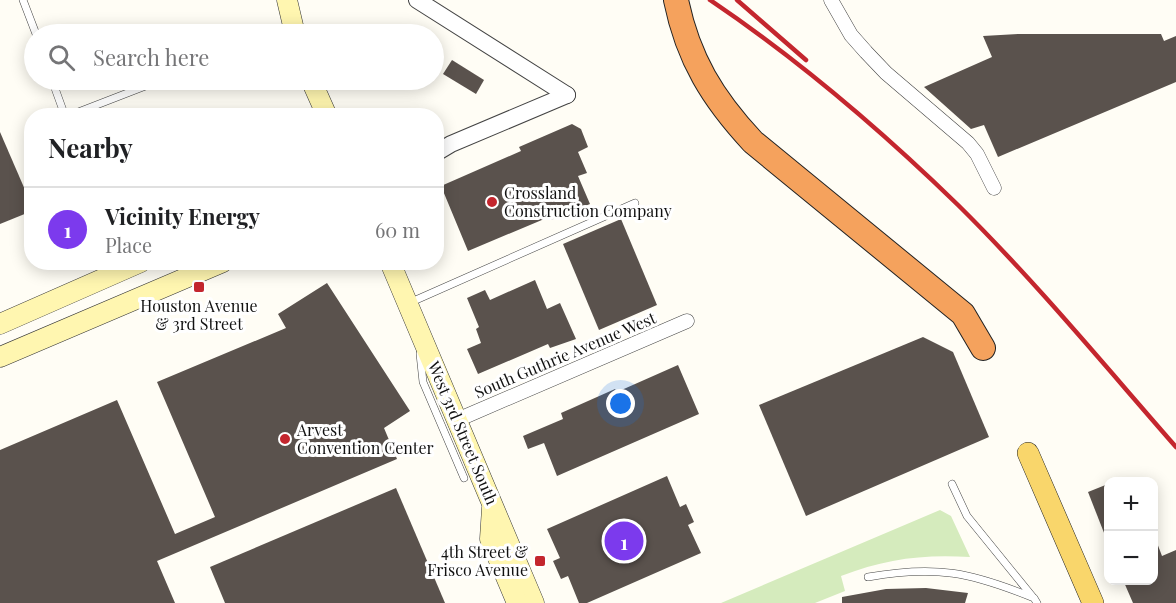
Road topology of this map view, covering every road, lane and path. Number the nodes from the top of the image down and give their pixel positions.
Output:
1 (23, 0) edge
2 (287, 0) edge
3 (417, 0) edge
4 (676, 0) edge
5 (831, 0) edge
6 (32, 24) edge
7 (288, 24) edge
8 (56, 90) edge
9 (135, 90) edge
10 (315, 90) edge
11 (63, 108) edge
12 (87, 108) edge
13 (323, 108) edge
14 (444, 146) edge
15 (994, 188) dead end
16 (635, 203) dead end
17 (113, 270) edge
18 (204, 270) edge
19 (393, 270) edge
20 (408, 304) junction
21 (687, 321) dead end
22 (0, 324) edge
23 (418, 328) junction
24 (983, 348) dead end
25 (0, 357) edge
26 (457, 420) junction
27 (1028, 453) dead end
28 (464, 478) dead end
29 (952, 484) dead end
30 (493, 503) junction
31 (868, 577) dead end
32 (1035, 600) edge
33 (1089, 600) edge
34 (517, 603) edge
35 (534, 603) edge

1 - 6 lane
2 - 7 main road
3 - 14 street
4 - 24 highway
5 - 15 street
8 - 11 lane
9 - 12 lane
10 - 13 main road
16 - 20 lane
17 - 22 main road
18 - 25 main road
19 - 20 main road, West 3rd Street South
20 - 23 main road, West 3rd Street South
21 - 26 street, South Guthrie Avenue West
23 - 26 main road, West 3rd Street South
23 - 28 lane, West 3rd Street South
26 - 30 main road, West 3rd Street South
27 - 33 main road
29 - 32 lane
30 - 34 main road
30 - 35 main road, West 3rd Street South
31 - 32 lane

